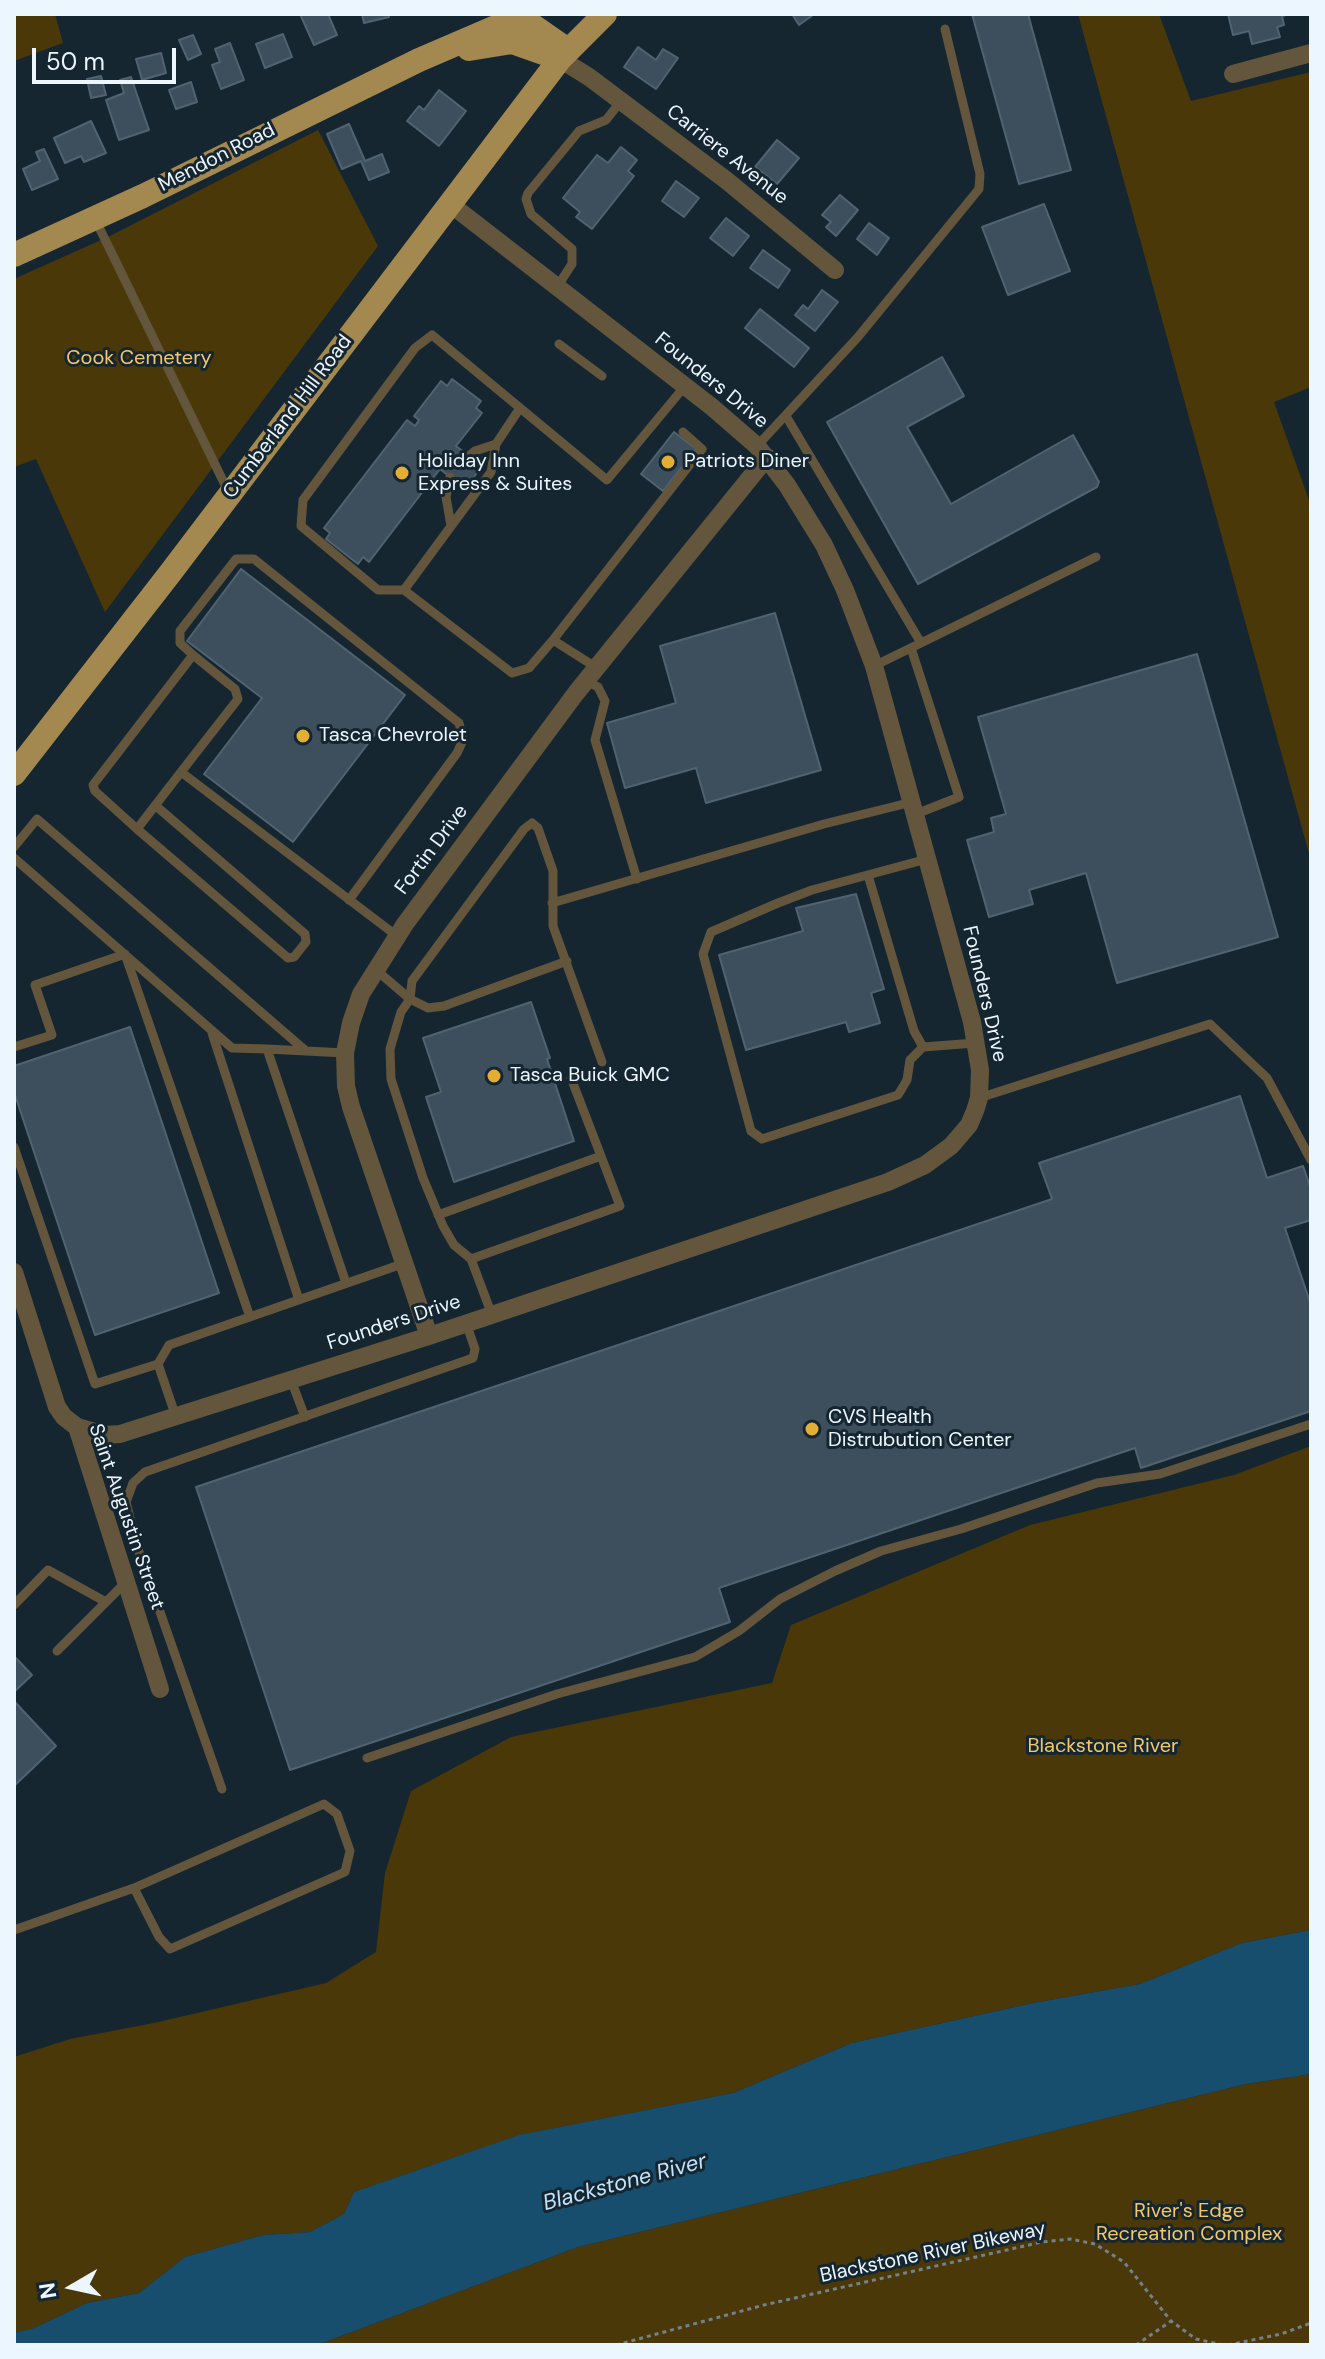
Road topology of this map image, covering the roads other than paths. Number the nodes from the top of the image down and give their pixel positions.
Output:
1 (605, 14) edge
2 (518, 17) edge
3 (945, 29) dead end
4 (1311, 53) edge
5 (564, 55) junction
6 (419, 60) junction
7 (1233, 74) dead end
8 (621, 101) junction
9 (449, 203) junction
10 (95, 219) junction
11 (14, 255) edge
12 (835, 270) dead end
13 (557, 287) junction
14 (559, 344) dead end
15 (602, 376) dead end
16 (685, 386) junction
17 (520, 408) junction
18 (786, 416) junction
19 (683, 432) dead end
20 (496, 444) junction
21 (762, 452) junction
22 (469, 456) dead end
23 (450, 477) dead end
24 (229, 495) junction
25 (451, 526) junction
26 (1096, 557) dead end
27 (404, 590) junction
28 (553, 640) junction
29 (916, 646) junction
30 (193, 655) junction
31 (874, 666) junction
32 (591, 674) junction
33 (181, 772) junction
34 (14, 774) edge
35 (156, 806) junction
36 (914, 808) junction
37 (137, 829) junction
38 (14, 847) edge
39 (14, 858) edge
40 (928, 858) junction
41 (868, 875) junction
42 (637, 879) junction
43 (349, 900) junction
44 (552, 903) junction
45 (397, 936) junction
46 (125, 954) junction
47 (567, 961) junction
48 (375, 969) junction
49 (410, 999) junction
50 (212, 1032) junction
51 (975, 1043) junction
52 (14, 1047) edge
53 (923, 1047) junction
54 (267, 1049) junction
55 (306, 1051) junction
56 (345, 1053) junction
57 (602, 1062) dead end
58 (571, 1078) dead end
59 (979, 1098) junction
60 (14, 1147) edge
61 (601, 1156) junction
62 (1311, 1160) edge
63 (438, 1215) junction
64 (471, 1259) junction
65 (405, 1263) junction
66 (14, 1272) edge
67 (346, 1283) junction
68 (299, 1300) junction
69 (492, 1315) junction
70 (250, 1317) junction
71 (466, 1323) junction
72 (429, 1336) junction
73 (158, 1364) junction
74 (291, 1380) junction
75 (176, 1417) junction
76 (305, 1417) junction
77 (1311, 1424) edge
78 (77, 1427) junction
79 (126, 1582) junction
80 (106, 1602) junction
81 (14, 1605) edge
82 (57, 1651) dead end
83 (160, 1689) dead end
84 (367, 1758) dead end
85 (222, 1789) dead end
86 (134, 1888) junction
87 (14, 1930) edge

1 - 5 main road
2 - 5 main road, Mendon Road
2 - 6 main road, Mendon Road
3 - 18 lane
4 - 7 street
5 - 6 main road, Mendon Road
5 - 8 street, Carriere Avenue
5 - 9 main road, Cumberland Hill Road
6 - 10 main road, Mendon Road
8 - 12 street, Carriere Avenue
8 - 13 lane
9 - 13 street, Founders Drive
9 - 24 main road, Cumberland Hill Road
10 - 11 main road, Mendon Road
10 - 24 lane
13 - 16 street, Founders Drive
14 - 15 lane
16 - 17 lane
16 - 21 street, Founders Drive
17 - 20 lane
17 - 27 lane
18 - 21 lane
18 - 29 lane
19 - 28 lane
20 - 22 lane
20 - 25 lane
21 - 31 street, Founders Drive
21 - 32 street, Fortin Drive
23 - 25 lane
24 - 34 main road, Cumberland Hill Road
25 - 27 lane
26 - 29 lane
27 - 28 lane
28 - 32 lane
29 - 31 lane
29 - 36 lane
30 - 33 lane
30 - 37 lane
30 - 43 lane
31 - 36 street, Founders Drive
32 - 42 lane
32 - 45 street, Fortin Drive
33 - 35 lane
33 - 43 lane
35 - 37 lane
35 - 37 lane
36 - 40 street, Founders Drive
36 - 42 lane
38 - 55 lane
39 - 46 lane
40 - 41 lane
40 - 51 street, Founders Drive
41 - 53 lane
41 - 53 lane
42 - 44 lane
43 - 45 lane
44 - 47 lane
44 - 49 lane
45 - 48 street, Fortin Drive
46 - 50 lane
46 - 52 lane
46 - 70 lane
47 - 49 lane
47 - 57 lane
48 - 49 lane
48 - 56 street, Fortin Drive
49 - 63 lane
50 - 54 lane
50 - 68 lane
51 - 53 lane
51 - 59 street, Founders Drive
54 - 55 lane
54 - 67 lane
55 - 56 lane
56 - 65 street, Fortin Drive
58 - 61 lane
59 - 62 lane
59 - 69 street, Founders Drive
60 - 73 lane
61 - 63 lane
61 - 64 lane
63 - 64 lane
64 - 69 lane
65 - 67 lane
65 - 72 street, Fortin Drive
66 - 78 street, Saint Augustin Street
67 - 68 lane
68 - 70 lane
69 - 71 street, Founders Drive
70 - 73 lane
71 - 72 street, Founders Drive
71 - 76 lane
72 - 74 street, Founders Drive
73 - 75 lane
74 - 75 street, Founders Drive
74 - 76 lane
75 - 78 street, Founders Drive
76 - 85 lane
77 - 84 lane
78 - 79 street, Saint Augustin Street
79 - 80 lane
79 - 83 street, Saint Augustin Street
80 - 81 lane
80 - 82 lane
86 - 86 lane
86 - 87 lane

